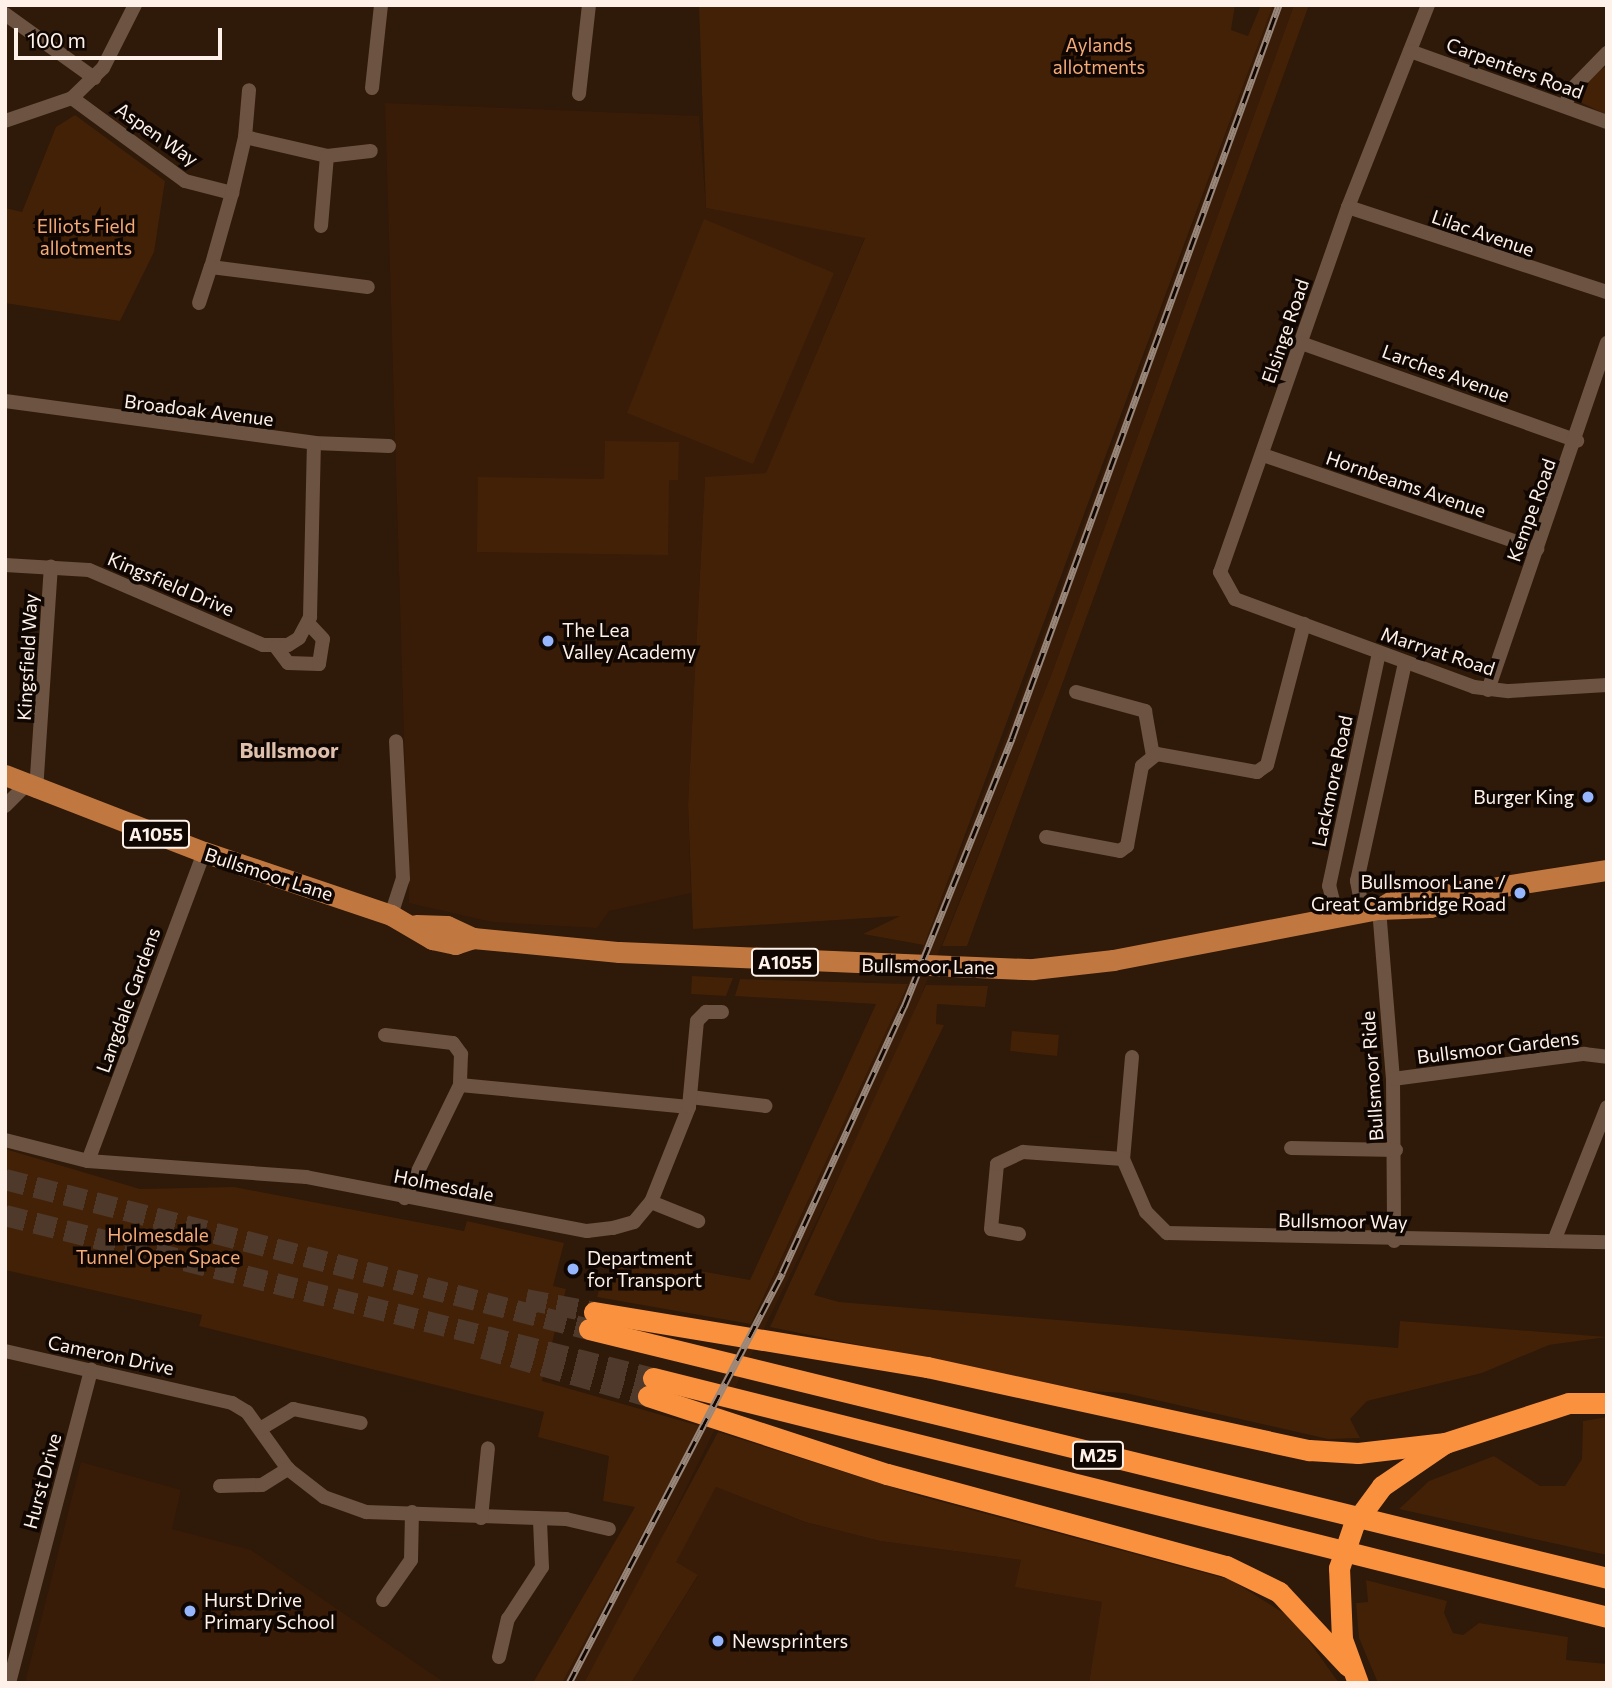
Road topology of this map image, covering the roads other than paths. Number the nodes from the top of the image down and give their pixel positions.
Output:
1 (135, 5) edge
2 (382, 5) edge
3 (589, 5) edge
4 (1428, 5) edge
5 (5, 14) edge
6 (1410, 51) junction
7 (1607, 53) edge
8 (94, 78) junction
9 (372, 88) dead end
10 (249, 90) dead end
11 (579, 94) dead end
12 (72, 98) junction
13 (1565, 106) junction
14 (5, 121) edge
15 (1607, 122) edge
16 (245, 137) junction
17 (371, 151) dead end
18 (327, 156) junction
19 (232, 193) junction
20 (1348, 207) junction
21 (321, 226) dead end
22 (211, 267) junction
23 (368, 287) dead end
24 (1607, 292) edge
25 (199, 303) dead end
26 (1301, 343) junction
27 (1607, 343) edge
28 (1603, 368) edge
29 (5, 401) edge
30 (1577, 441) junction
31 (314, 443) junction
32 (389, 446) dead end
33 (1263, 455) junction
34 (1537, 549) junction
35 (5, 565) edge
36 (51, 566) junction
37 (308, 623) junction
38 (1304, 624) junction
39 (276, 647) junction
40 (1380, 652) junction
41 (1405, 662) junction
42 (1607, 685) edge
43 (1488, 690) junction
44 (1076, 692) dead end
45 (396, 741) dead end
46 (1153, 756) junction
47 (5, 775) edge
48 (31, 788) junction
49 (5, 806) edge
50 (1046, 837) dead end
51 (204, 852) junction
52 (1607, 870) edge
53 (1371, 910) junction
54 (391, 915) junction
55 (1336, 917) junction
56 (722, 1012) dead end
57 (385, 1035) dead end
58 (1132, 1057) dead end
59 (1607, 1057) edge
60 (1393, 1079) junction
61 (460, 1085) junction
62 (690, 1102) junction
63 (765, 1106) dead end
64 (1607, 1107) edge
65 (5, 1140) edge
66 (1291, 1148) dead end
67 (1396, 1150) junction
68 (1123, 1159) junction
69 (88, 1161) junction
70 (405, 1198) junction
71 (651, 1202) junction
72 (698, 1221) dead end
73 (1019, 1234) dead end
74 (1394, 1241) junction
75 (1554, 1241) junction
76 (1607, 1242) edge
77 (5, 1351) edge
78 (91, 1370) junction
79 (1607, 1389) edge
80 (1607, 1402) edge
81 (1569, 1403) junction
82 (361, 1423) dead end
83 (260, 1429) junction
84 (1445, 1443) junction
85 (488, 1448) dead end
86 (288, 1469) junction
87 (220, 1486) dead end
88 (412, 1512) junction
89 (481, 1518) junction
90 (540, 1521) junction
91 (609, 1529) dead end
92 (1607, 1578) edge
93 (383, 1600) dead end
94 (1607, 1617) edge
95 (499, 1657) dead end
96 (1353, 1674) edge
97 (9, 1683) edge

1 - 8 street
2 - 9 street
3 - 11 street
4 - 6 street, Elsinge Road
5 - 8 street
6 - 13 street, Carpenters Road
6 - 20 street, Elsinge Road
7 - 13 street
8 - 12 street
10 - 16 street
12 - 14 street
12 - 19 street, Aspen Way
13 - 15 street, Carpenters Road
16 - 18 street
16 - 19 street
17 - 18 street
18 - 21 street
19 - 22 street
20 - 24 street, Lilac Avenue
20 - 26 street, Elsinge Road
22 - 23 street
22 - 25 street
26 - 30 street, Larches Avenue
26 - 33 street, Elsinge Road
27 - 28 street, Kempe Road
28 - 30 street, Kempe Road
29 - 31 street, Broadoak Avenue
30 - 34 street, Kempe Road
31 - 32 street, Broadoak Avenue
31 - 37 street, Kingsfield Drive
33 - 34 street, Hornbeams Avenue
33 - 38 street, Elsinge Road
34 - 43 street, Kempe Road
35 - 36 street, Kingsfield Drive
36 - 39 street, Kingsfield Drive
36 - 48 street, Kingsfield Way
37 - 39 street
37 - 39 street, Kingsfield Drive
38 - 40 street, Marryat Road
38 - 46 street
40 - 41 street, Marryat Road
40 - 55 street, Lackmore Road
41 - 43 street, Marryat Road
41 - 53 street
42 - 43 street, Marryat Road
44 - 46 street
45 - 54 street
46 - 50 street
47 - 48 main road, Bullsmoor Lane / A1055
48 - 49 street
48 - 51 main road, Bullsmoor Lane / A1055
51 - 54 main road, Bullsmoor Lane / A1055
51 - 69 street, Langdale Gardens
52 - 53 main road, Bullsmoor Lane / A1055
53 - 55 main road, Bullsmoor Lane / A1055
53 - 60 street, Bullsmoor Ride
54 - 55 main road, Bullsmoor Lane / A1055
56 - 62 street, Holmesdale
57 - 61 street
58 - 68 street, Bullsmoor Way
59 - 60 street, Bullsmoor Gardens
60 - 67 street, Bullsmoor Ride
61 - 62 street
61 - 70 street
62 - 63 street
62 - 71 street, Holmesdale
64 - 75 street
65 - 69 street, Holmesdale
66 - 67 street
67 - 74 street, Bullsmoor Ride
68 - 73 street
68 - 74 street, Bullsmoor Way
69 - 70 street, Holmesdale
70 - 71 street, Holmesdale
71 - 72 street
74 - 75 street, Bullsmoor Way
75 - 76 street, Bullsmoor Way
77 - 78 street, Cameron Drive
78 - 83 street, Cameron Drive
78 - 97 street, Hurst Drive
79 - 81 highway
80 - 81 highway
81 - 84 highway
82 - 83 street
83 - 86 street, Cameron Drive
84 - 92 highway, M25
84 - 96 highway
85 - 89 street
86 - 87 street
86 - 88 street
88 - 89 street
88 - 93 street
89 - 90 street
90 - 91 street
90 - 95 street
94 - 96 highway, M25

